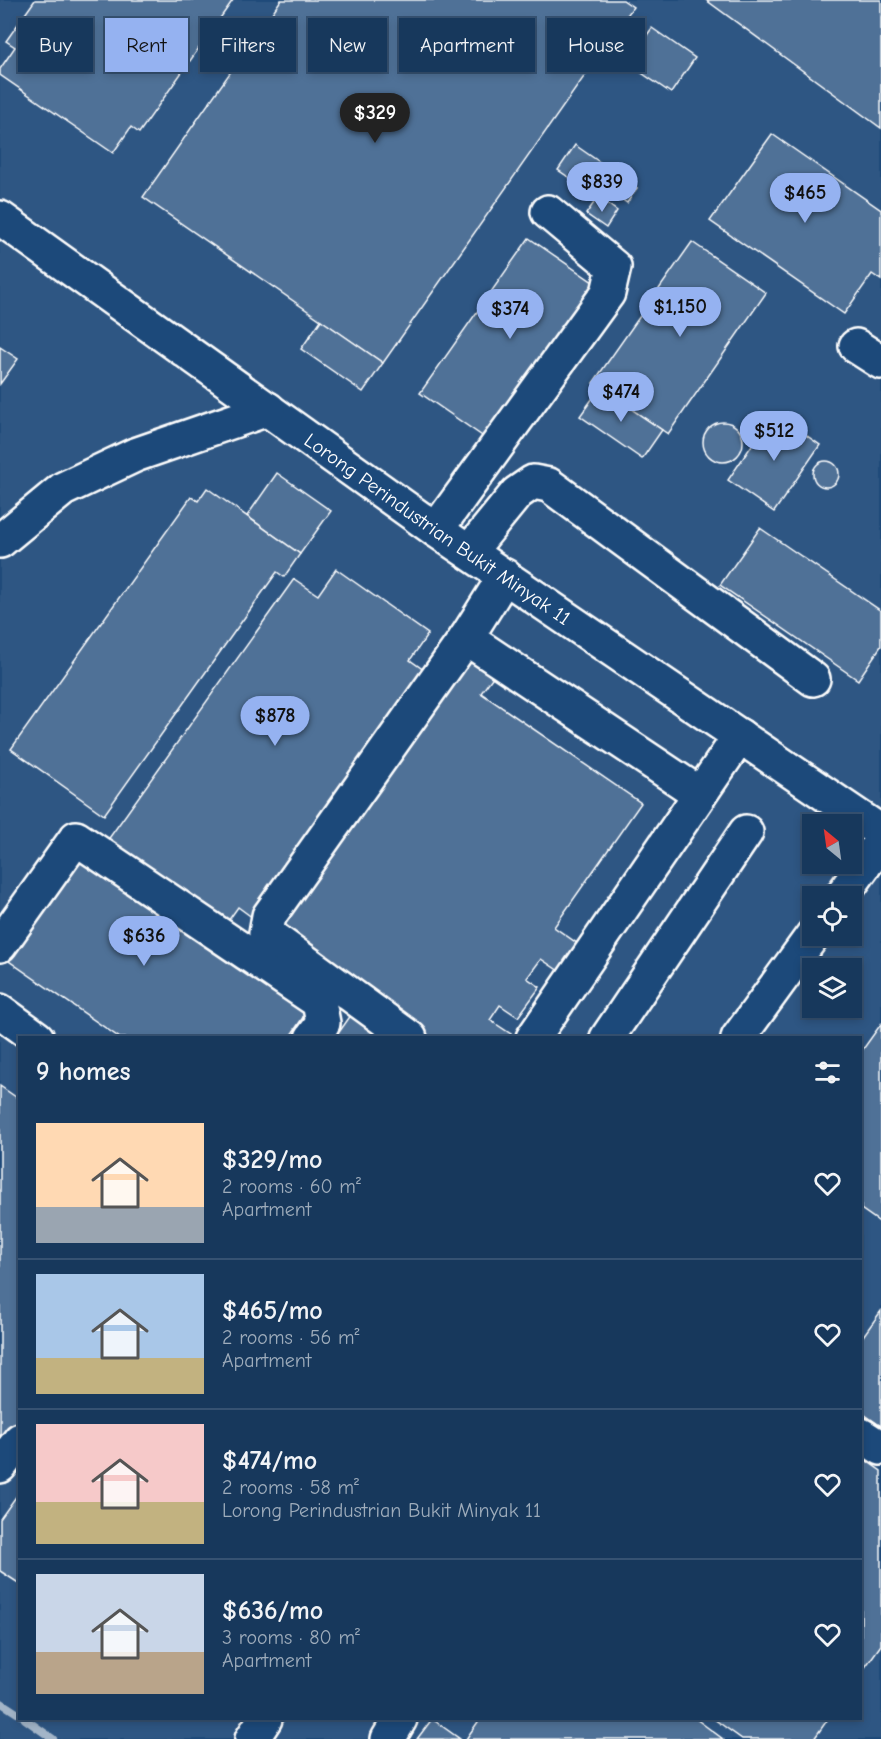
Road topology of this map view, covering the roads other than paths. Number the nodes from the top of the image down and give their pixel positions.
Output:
1 (548, 212) dead end
2 (0, 218) edge
3 (268, 409) junction
4 (436, 530) junction
5 (0, 541) edge
6 (469, 552) junction
7 (505, 576) junction
8 (466, 638) junction
9 (813, 679) dead end
10 (740, 736) junction
11 (699, 794) junction
12 (746, 832) dead end
13 (881, 832) edge
14 (881, 842) edge
15 (849, 886) edge
16 (0, 945) edge
17 (805, 946) edge
18 (0, 1011) edge
19 (541, 1034) edge
20 (34, 1036) edge
21 (313, 1036) edge
22 (407, 1036) edge
23 (608, 1036) edge
24 (739, 1036) edge
25 (862, 1436) edge
26 (18, 1443) edge
27 (881, 1448) edge
28 (0, 1467) edge
29 (264, 1720) edge
30 (399, 1720) edge
31 (252, 1739) edge
32 (388, 1739) edge

1 - 4 street
2 - 3 street, Lorong Perindustrian Bukit Minyak 11
3 - 4 street, Lorong Perindustrian Bukit Minyak 11
3 - 5 street
4 - 6 street, Lorong Perindustrian Bukit Minyak 11
6 - 7 street, Lorong Perindustrian Bukit Minyak 11
6 - 9 street
7 - 8 street
7 - 10 street, Lorong Perindustrian Bukit Minyak 11
8 - 11 street
8 - 22 street
10 - 11 street
10 - 13 street, Lorong Perindustrian Bukit Minyak 11
11 - 19 street
12 - 23 street
14 - 15 street
16 - 21 street
17 - 24 street
18 - 20 street
25 - 27 street
26 - 28 street
29 - 31 street
30 - 32 street

